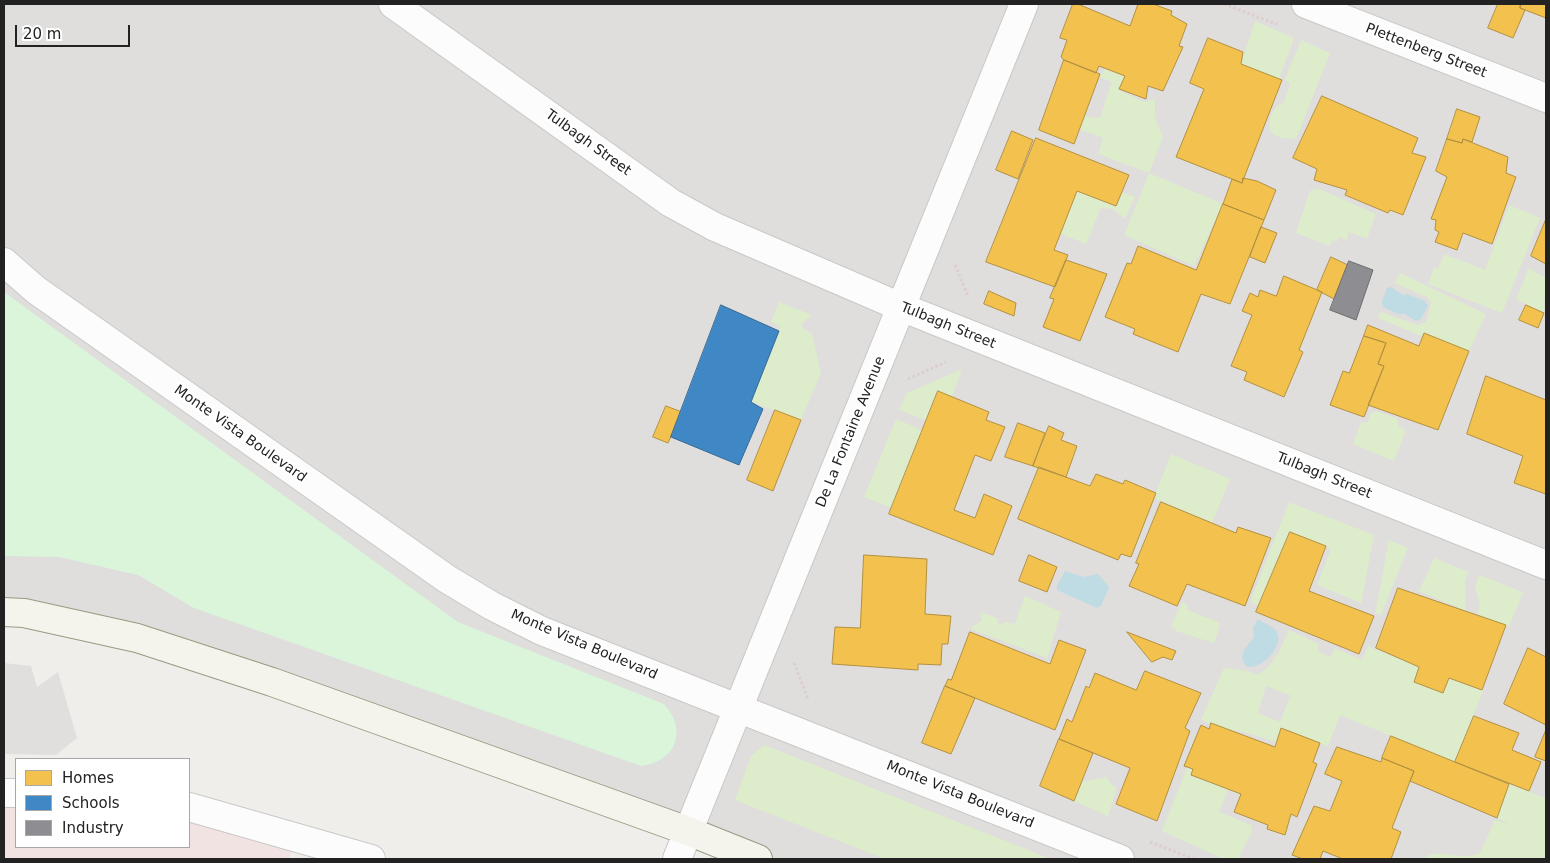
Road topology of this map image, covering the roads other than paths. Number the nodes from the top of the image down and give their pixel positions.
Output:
1 (394, 4) edge
2 (1024, 4) edge
3 (1306, 4) edge
4 (1546, 98) edge
5 (4, 262) edge
6 (901, 307) junction
7 (1546, 565) edge
8 (4, 612) edge
9 (739, 708) junction
10 (190, 807) edge
11 (688, 832) junction
12 (371, 859) edge
13 (677, 859) edge
14 (758, 859) edge
15 (1120, 859) edge

1 - 6 street, Tulbagh Street
2 - 6 street, De La Fontaine Avenue
3 - 4 street, Plettenberg Street
5 - 9 street, Monte Vista Boulevard
6 - 7 street, Tulbagh Street
6 - 9 street, De La Fontaine Avenue
8 - 11 main road
9 - 11 street, De La Fontaine Avenue
9 - 15 street, Monte Vista Boulevard
10 - 12 street
11 - 13 street, De La Fontaine Avenue
11 - 14 main road

